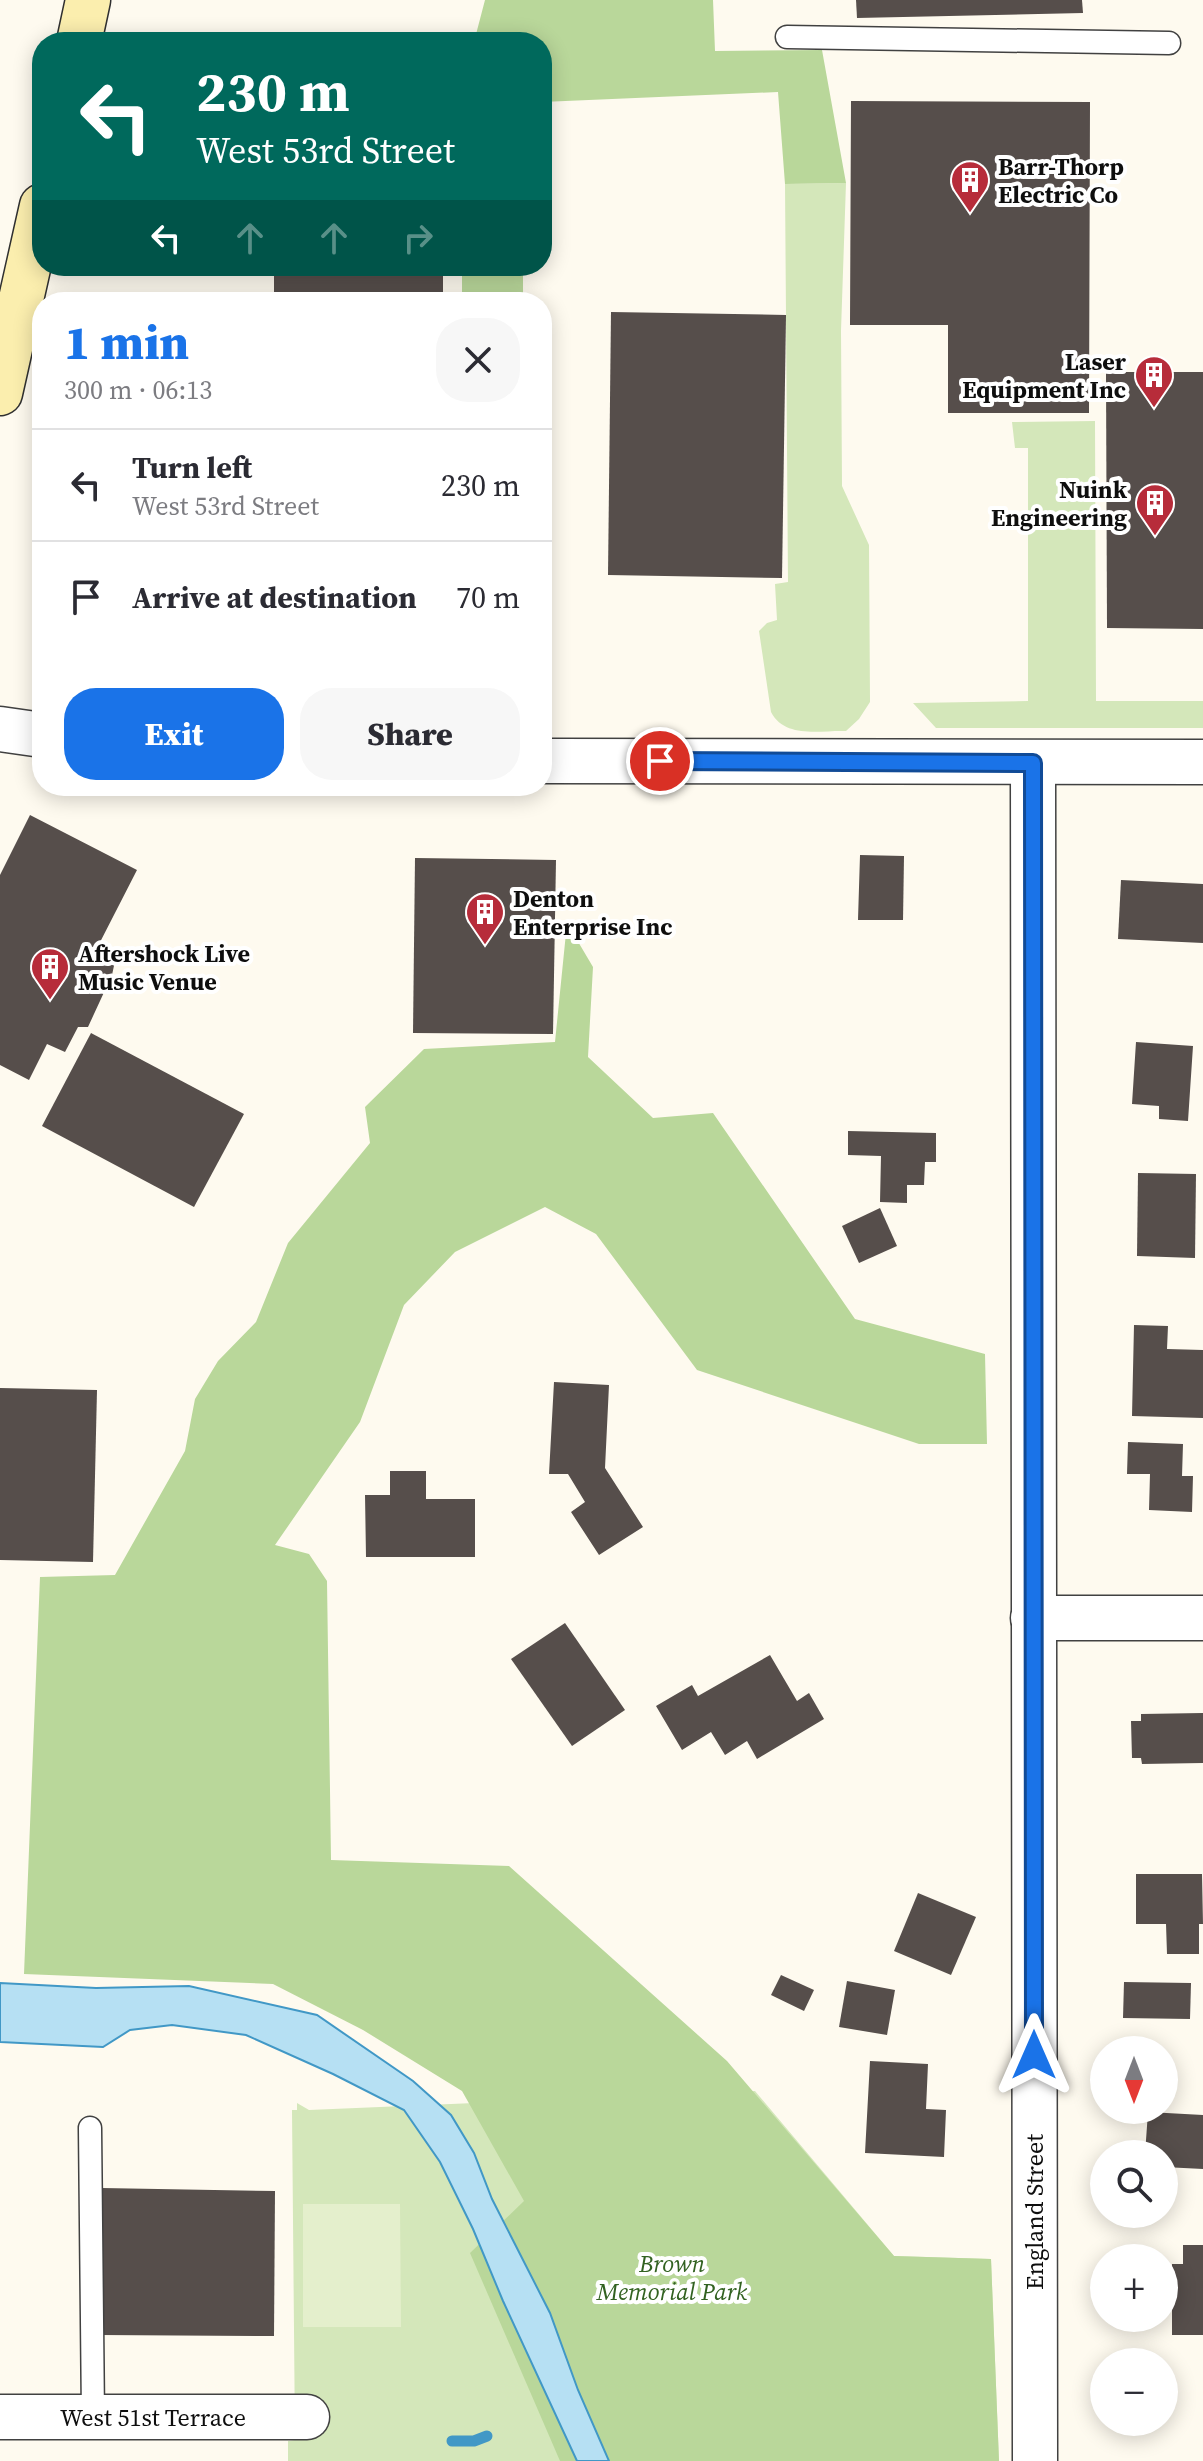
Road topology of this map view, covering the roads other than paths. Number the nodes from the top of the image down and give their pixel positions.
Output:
1 (88, 0) edge
2 (81, 32) edge
3 (787, 37) dead end
4 (1169, 43) dead end
5 (32, 251) edge
6 (0, 393) edge
7 (0, 729) edge
8 (32, 734) edge
9 (552, 761) edge
10 (1203, 762) edge
11 (1033, 763) junction
12 (1033, 1618) junction
13 (1203, 1618) edge
14 (90, 2128) dead end
15 (0, 2417) edge
16 (93, 2417) junction
17 (307, 2417) dead end
18 (1035, 2461) edge

1 - 2 main road
3 - 4 lane
5 - 6 main road
7 - 8 street
9 - 11 street
10 - 11 street
11 - 12 street, England Street
12 - 13 street
12 - 18 street, England Street
14 - 16 lane
15 - 16 street, West 51st Terrace
16 - 17 street, West 51st Terrace

